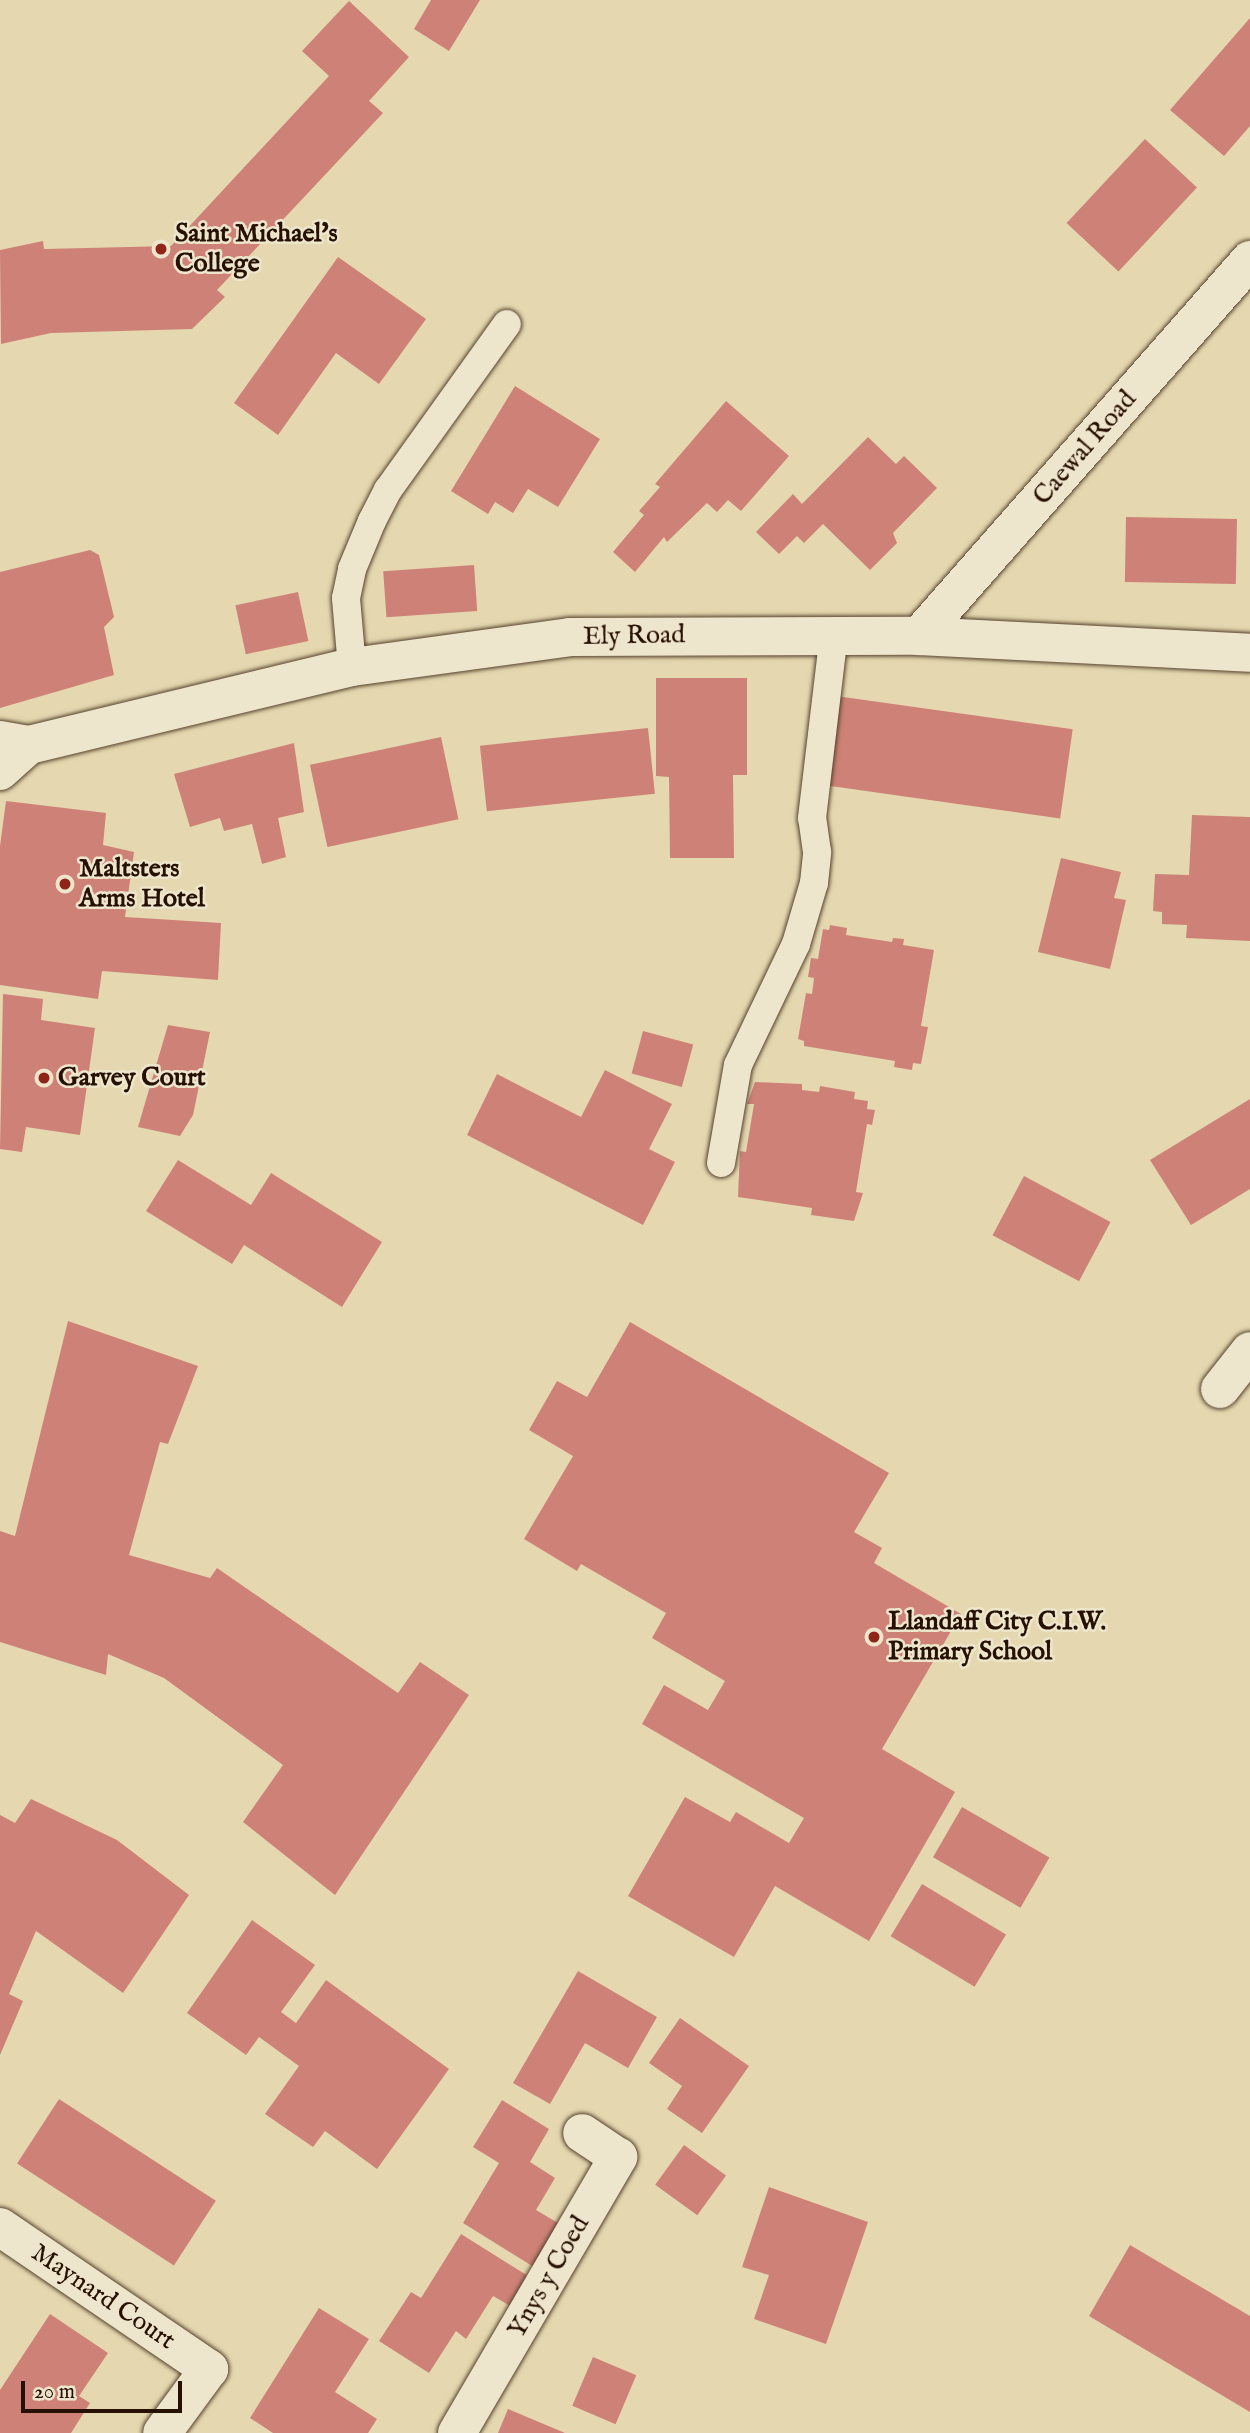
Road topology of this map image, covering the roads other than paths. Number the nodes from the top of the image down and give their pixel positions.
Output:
1 (1250, 260) edge
2 (507, 324) dead end
3 (834, 634) junction
4 (919, 636) junction
5 (1250, 653) edge
6 (352, 667) junction
7 (15, 742) edge
8 (0, 772) edge
9 (721, 1163) dead end
10 (1250, 1351) edge
11 (1220, 1389) dead end
12 (582, 2133) dead end
13 (0, 2227) edge
14 (162, 2433) edge
15 (457, 2433) edge

1 - 4 street, Caewal Road
2 - 6 lane
3 - 4 street, Ely Road
3 - 6 street, Ely Road
3 - 9 lane
4 - 5 street, Ely Road
6 - 7 street, Ely Road
7 - 8 street, Ely Road
10 - 11 street
12 - 15 street, Ynys y Coed
13 - 14 street, Maynard Court

